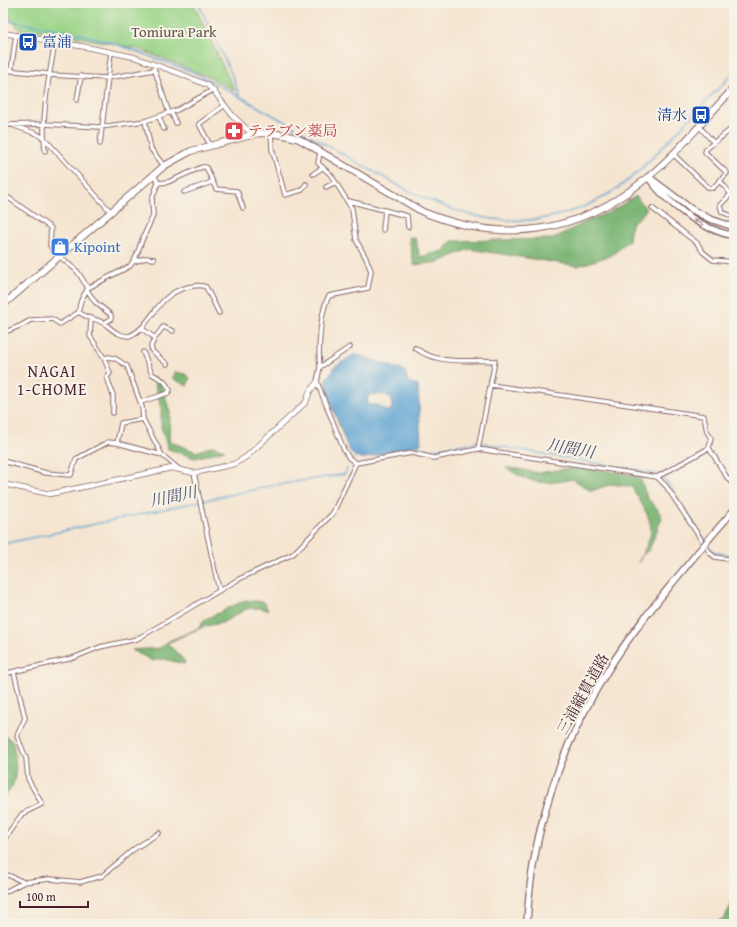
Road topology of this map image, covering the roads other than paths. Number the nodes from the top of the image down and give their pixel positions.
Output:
1 (3, 33) edge
2 (16, 35) junction
3 (55, 42) junction
4 (110, 52) junction
5 (152, 64) junction
6 (3, 70) edge
7 (11, 70) junction
8 (154, 70) junction
9 (49, 75) junction
10 (81, 76) junction
11 (107, 78) junction
12 (734, 88) edge
13 (212, 90) junction
14 (77, 100) dead end
15 (225, 105) junction
16 (170, 113) junction
17 (159, 117) junction
18 (145, 121) junction
19 (176, 122) dead end
20 (11, 124) junction
21 (44, 124) junction
22 (3, 125) edge
23 (699, 125) junction
24 (100, 127) junction
25 (734, 127) edge
26 (164, 129) dead end
27 (271, 133) junction
28 (252, 134) junction
29 (44, 138) junction
30 (714, 143) junction
31 (100, 144) dead end
32 (210, 145) junction
33 (45, 151) dead end
34 (320, 152) junction
35 (672, 153) junction
36 (164, 166) junction
37 (322, 168) junction
38 (154, 174) junction
39 (313, 174) dead end
40 (648, 177) junction
41 (720, 181) junction
42 (212, 182) junction
43 (336, 182) junction
44 (158, 183) junction
45 (306, 184) dead end
46 (326, 188) dead end
47 (184, 192) dead end
48 (3, 194) edge
49 (349, 201) junction
50 (243, 208) dead end
51 (652, 208) dead end
52 (385, 210) junction
53 (111, 212) junction
54 (734, 217) edge
55 (408, 227) dead end
56 (734, 227) edge
57 (383, 230) dead end
58 (734, 236) edge
59 (60, 256) junction
60 (154, 259) dead end
61 (133, 262) junction
62 (734, 262) edge
63 (87, 289) junction
64 (3, 305) edge
65 (79, 312) junction
66 (219, 312) dead end
67 (91, 319) junction
68 (104, 324) junction
69 (141, 328) junction
70 (173, 331) dead end
71 (3, 333) edge
72 (155, 338) junction
73 (350, 347) dead end
74 (415, 348) dead end
75 (143, 352) dead end
76 (104, 358) junction
77 (167, 364) dead end
78 (320, 367) junction
79 (317, 382) junction
80 (491, 385) junction
81 (141, 402) junction
82 (113, 413) dead end
83 (143, 419) junction
84 (117, 443) junction
85 (709, 448) junction
86 (478, 449) junction
87 (162, 455) junction
88 (3, 461) edge
89 (356, 462) junction
90 (179, 469) junction
91 (194, 473) junction
92 (657, 477) junction
93 (3, 484) edge
94 (734, 486) edge
95 (734, 510) edge
96 (734, 560) edge
97 (219, 590) junction
98 (14, 672) junction
99 (3, 674) edge
100 (159, 833) dead end
101 (3, 844) edge
102 (3, 873) edge
103 (24, 882) junction
104 (3, 893) edge
105 (526, 924) edge

1 - 2 street
2 - 3 street
2 - 7 street
3 - 4 street
3 - 9 street
4 - 5 street
4 - 11 street
5 - 8 street
5 - 13 street
6 - 7 street
7 - 9 street
8 - 11 street
8 - 16 street
9 - 10 street
9 - 21 street
10 - 11 street
10 - 14 street
11 - 24 street
12 - 23 highway
13 - 15 street
13 - 16 street
15 - 28 street
15 - 32 street
16 - 17 street
16 - 19 street
17 - 18 street
17 - 26 street
18 - 24 street
18 - 36 street
20 - 21 street
20 - 22 street
20 - 29 street
21 - 24 street
21 - 29 street
23 - 30 street
23 - 35 highway
24 - 31 street
25 - 30 street
27 - 28 highway
27 - 34 highway
27 - 45 street
28 - 32 highway
29 - 33 street
29 - 53 street
30 - 41 street
32 - 36 highway
34 - 37 street
34 - 40 highway
35 - 40 highway
35 - 41 street
36 - 38 highway
37 - 39 street
37 - 43 street
38 - 44 street
38 - 53 highway
40 - 56 main road
58 -> 40 main road
41 - 54 street
42 - 44 street
42 - 47 street
42 - 50 street
43 - 46 street
43 - 49 street
44 - 61 street
48 - 59 street
49 - 52 street
49 - 78 street
51 - 62 street
52 - 55 street
52 - 57 street
53 - 59 highway
59 - 63 street
59 - 64 highway
60 - 61 street
61 - 63 street
63 - 65 street
63 - 68 street
65 - 67 street
65 - 71 street
66 - 69 street
67 - 68 street
67 - 76 street
68 - 69 street
69 - 72 street
70 - 72 street
72 - 77 street
73 - 78 street
74 - 80 street
75 - 81 street
76 - 81 street
76 - 82 street
78 - 79 street
79 - 89 street
79 - 91 street
80 - 85 street
80 - 86 street
81 - 83 street
83 - 84 street
83 - 87 street
84 - 87 street
84 - 88 street
85 - 92 street
85 - 94 street
86 - 89 street
86 - 92 street
87 - 90 street
89 - 97 street
90 - 91 street
90 - 93 street
91 - 97 street
92 - 96 street
95 - 105 main road, 三浦縦貫道路, bridge
97 - 98 street
98 - 99 street
98 - 101 street
100 - 103 street
102 - 103 street
103 - 104 street

